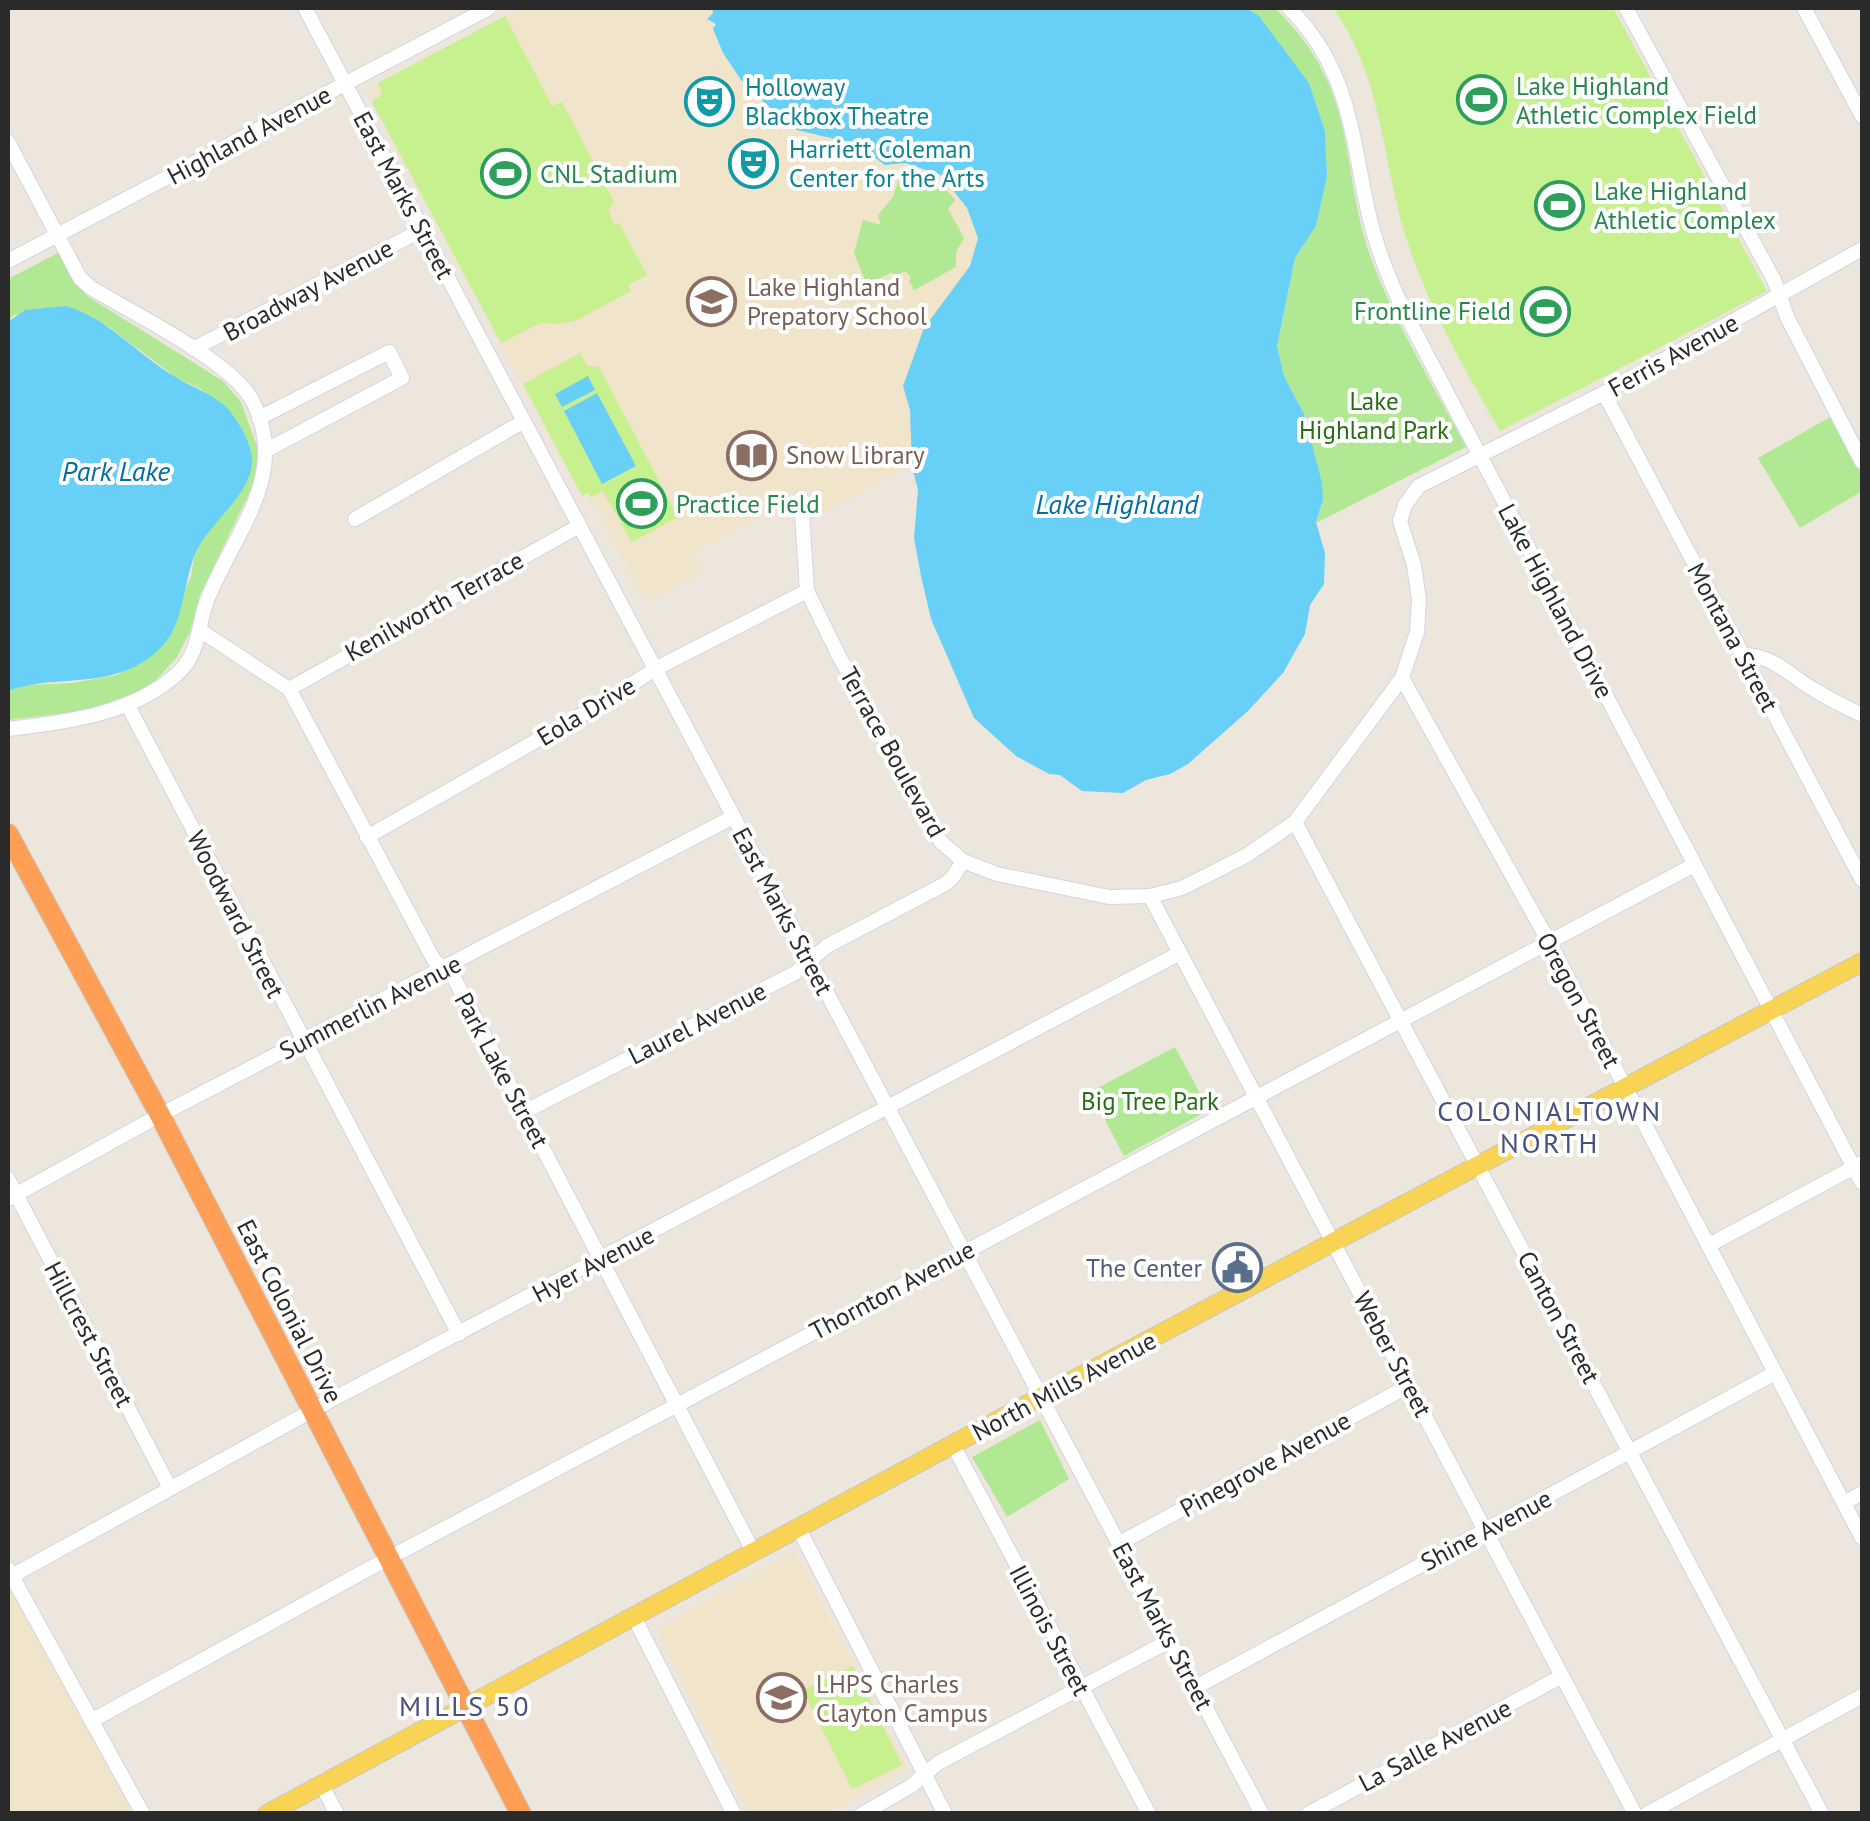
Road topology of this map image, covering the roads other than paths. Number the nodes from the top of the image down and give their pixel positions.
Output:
1 (305, 8) edge
2 (1289, 8) edge
3 (1626, 8) edge
4 (1804, 8) edge
5 (480, 10) edge
6 (345, 84) junction
7 (1856, 91) edge
8 (1862, 116) edge
9 (8, 142) edge
10 (422, 230) junction
11 (57, 234) junction
12 (1862, 249) edge
13 (8, 261) edge
14 (1780, 296) junction
15 (193, 349) junction
16 (1604, 394) junction
17 (259, 418) junction
18 (524, 421) junction
19 (265, 451) junction
20 (1481, 457) junction
21 (1862, 462) edge
22 (801, 498) dead end
23 (355, 519) dead end
24 (579, 526) junction
25 (807, 591) junction
26 (202, 631) junction
27 (1744, 656) junction
28 (655, 670) junction
29 (1402, 678) junction
30 (289, 689) junction
31 (127, 704) junction
32 (1862, 715) edge
33 (8, 729) edge
34 (733, 818) junction
35 (1295, 822) junction
36 (8, 834) edge
37 (368, 837) junction
38 (1857, 855) edge
39 (964, 861) junction
40 (1694, 864) junction
41 (1862, 880) edge
42 (1150, 896) junction
43 (1549, 942) junction
44 (1180, 952) junction
45 (810, 961) junction
46 (1862, 962) edge
47 (444, 970) junction
48 (1771, 1010) junction
49 (1401, 1018) junction
50 (303, 1042) junction
51 (1625, 1089) junction
52 (1255, 1097) junction
53 (887, 1107) junction
54 (524, 1112) junction
55 (160, 1114) junction
56 (1858, 1165) edge
57 (1479, 1166) junction
58 (8, 1180) edge
59 (1862, 1183) edge
60 (12, 1197) edge
61 (1334, 1243) junction
62 (1708, 1246) junction
63 (964, 1252) junction
64 (602, 1260) junction
65 (459, 1334) junction
66 (1776, 1373) junction
67 (1410, 1385) junction
68 (1042, 1397) junction
69 (678, 1404) junction
70 (313, 1410) junction
71 (953, 1445) junction
72 (1631, 1452) junction
73 (170, 1488) junction
74 (1862, 1493) edge
75 (1844, 1503) junction
76 (798, 1527) junction
77 (1485, 1529) junction
78 (1862, 1538) edge
79 (1120, 1543) junction
80 (753, 1551) junction
81 (389, 1558) junction
82 (9, 1574) edge
83 (633, 1615) junction
84 (1170, 1640) junction
85 (1562, 1676) junction
86 (1196, 1688) junction
87 (1080, 1689) junction
88 (1862, 1696) edge
89 (465, 1706) junction
90 (92, 1721) junction
91 (1783, 1740) junction
92 (924, 1774) junction
93 (321, 1784) junction
94 (1260, 1813) edge
95 (144, 1814) edge
96 (267, 1814) edge
97 (337, 1814) edge
98 (521, 1814) edge
99 (734, 1814) edge
100 (862, 1814) edge
101 (945, 1814) edge
102 (1148, 1814) edge
103 (1308, 1814) edge
104 (1636, 1814) edge
105 (1647, 1814) edge
106 (1822, 1814) edge

1 - 6 street, East Marks Street
2 - 20 street, Lake Highland Drive
3 - 14 street
4 - 7 street
5 - 6 street, Highland Avenue
6 - 10 street, East Marks Street
6 - 11 street, Highland Avenue
7 - 8 street
9 - 11 street
10 - 15 street, Broadway Avenue
10 - 18 street, East Marks Street
11 - 13 street, Highland Avenue
11 - 15 street
12 - 14 street, Ferris Avenue
14 - 16 street, Ferris Avenue
14 - 21 street
15 - 17 street
16 - 20 street, Ferris Avenue
16 - 27 street, Montana Street
17 - 19 street
17 - 19 street
18 - 23 street
18 - 24 street, East Marks Street
19 - 26 street
20 - 29 street, Terrace Boulevard
20 - 40 street, Lake Highland Drive
22 - 25 street, Terrace Boulevard
24 - 28 street, East Marks Street
24 - 30 street, Kenilworth Terrace
25 - 28 street, Eola Drive
25 - 39 street, Terrace Boulevard
26 - 30 street, Park Lake Street
26 - 31 street
27 - 32 street
27 - 38 street, Montana Street
28 - 34 street, East Marks Street
28 - 37 street, Eola Drive
29 - 35 street, Terrace Boulevard
29 - 43 street, Oregon Street
30 - 37 street, Park Lake Street
31 - 33 street
31 - 50 street, Woodward Street
34 - 45 street, East Marks Street
34 - 47 street, Summerlin Avenue
35 - 42 street, Terrace Boulevard
35 - 49 street, Canton Street
36 - 55 highway, East Colonial Drive
37 - 47 street, Park Lake Street
38 - 41 street, Montana Street
39 - 42 street, Terrace Boulevard
39 - 45 street, Laurel Avenue
40 - 43 street, Thornton Avenue
40 - 48 street, Lake Highland Drive
42 - 44 street, Weber Street
43 - 49 street, Thornton Avenue
43 - 51 street, Oregon Street
44 - 52 street, Weber Street
44 - 53 street, Hyer Avenue
45 - 53 street, East Marks Street
45 - 54 street, Laurel Avenue
46 - 48 main road, North Mills Avenue
47 - 50 street, Summerlin Avenue
47 - 54 street, Park Lake Street
48 - 51 main road, North Mills Avenue
48 - 56 street, Lake Highland Drive
49 - 52 street, Thornton Avenue
49 - 57 street, Canton Street
50 - 55 street, Summerlin Avenue
50 - 65 street, Woodward Street
51 - 57 main road, North Mills Avenue
51 - 62 street, Oregon Street
52 - 61 street, Weber Street
52 - 63 street, Thornton Avenue
53 - 63 street, East Marks Street
53 - 64 street, Hyer Avenue
54 - 64 street, Park Lake Street
55 - 60 street, Summerlin Avenue
55 - 70 highway, East Colonial Drive
56 - 59 street, Lake Highland Drive
56 - 62 street
57 - 61 main road, North Mills Avenue
57 - 72 street, Canton Street
58 - 60 street, Hillcrest Street
60 - 73 street, Hillcrest Street
61 - 67 street, Weber Street
61 - 68 main road, North Mills Avenue
62 - 66 street, Oregon Street
63 - 68 street, East Marks Street
63 - 69 street, Thornton Avenue
64 - 65 street, Hyer Avenue
64 - 69 street, Park Lake Street
65 - 70 street, Hyer Avenue
66 - 72 street, Shine Avenue
66 - 75 street, Oregon Street
67 - 77 street, Weber Street
67 - 79 street, Pinegrove Avenue
68 - 71 main road, North Mills Avenue
68 - 79 street, East Marks Street
69 - 80 street, Park Lake Street
69 - 81 street, Thornton Avenue
70 - 73 street, Hyer Avenue
70 - 81 highway, East Colonial Drive
71 - 76 main road, North Mills Avenue
71 - 87 street, Illinois Street
72 - 77 street, Shine Avenue
72 - 91 street, Canton Street
73 - 82 street, Hyer Avenue
74 - 75 street
75 - 78 street, Oregon Street
76 - 80 main road, North Mills Avenue
76 - 92 street
77 - 85 street, Weber Street
77 - 86 street, Shine Avenue
79 - 84 street, East Marks Street
80 - 83 main road, North Mills Avenue
81 - 89 highway, East Colonial Drive
81 - 90 street, Thornton Avenue
82 - 90 street
83 - 89 main road, North Mills Avenue
83 - 99 street
84 - 86 street, East Marks Street
84 - 87 street
85 - 103 street, La Salle Avenue
85 - 104 street, Weber Street
86 - 94 street, East Marks Street
87 - 92 street
87 - 102 street, Illinois Street
88 - 91 street
89 - 93 main road, North Mills Avenue
89 - 98 highway, East Colonial Drive
90 - 95 street
91 - 105 street
91 - 106 street, Canton Street
92 - 100 street
92 - 101 street
93 - 96 main road, North Mills Avenue
93 - 97 street

